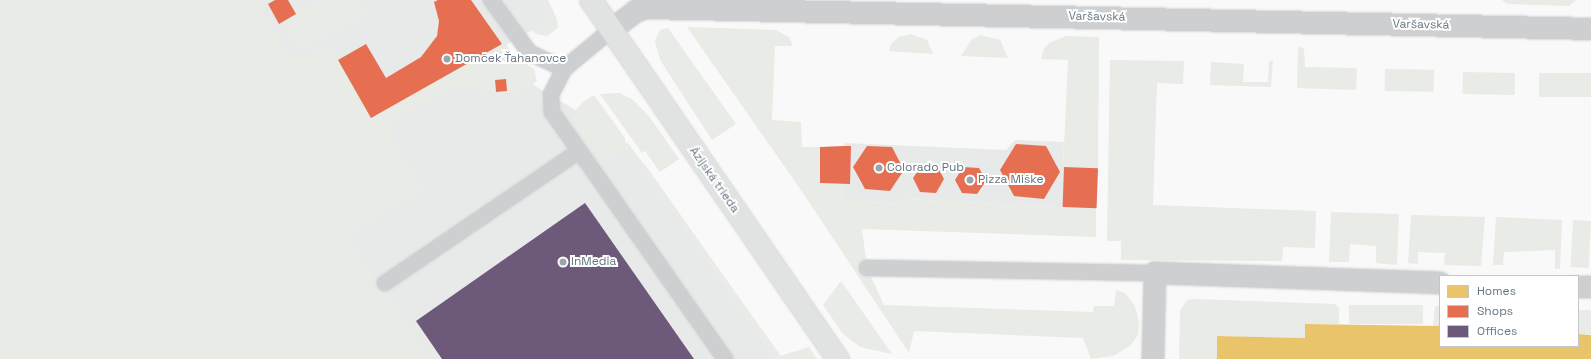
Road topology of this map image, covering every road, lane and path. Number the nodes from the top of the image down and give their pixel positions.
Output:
1 (491, 0) edge
2 (591, 0) edge
3 (1591, 29) edge
4 (610, 30) junction
5 (564, 69) junction
6 (579, 151) junction
7 (867, 268) dead end
8 (1155, 273) junction
9 (385, 283) dead end
10 (1439, 283) edge
11 (1591, 286) edge
12 (1579, 287) edge
13 (725, 359) edge
14 (838, 359) edge
15 (1153, 359) edge

1 - 5 lane
2 - 4 street, Ázijská trieda
3 - 4 street, Varšavská
4 - 5 lane
4 - 14 street, Ázijská trieda
5 - 6 lane
6 - 9 lane
6 - 13 lane
7 - 8 lane
8 - 10 street
8 - 15 street
11 - 12 street

